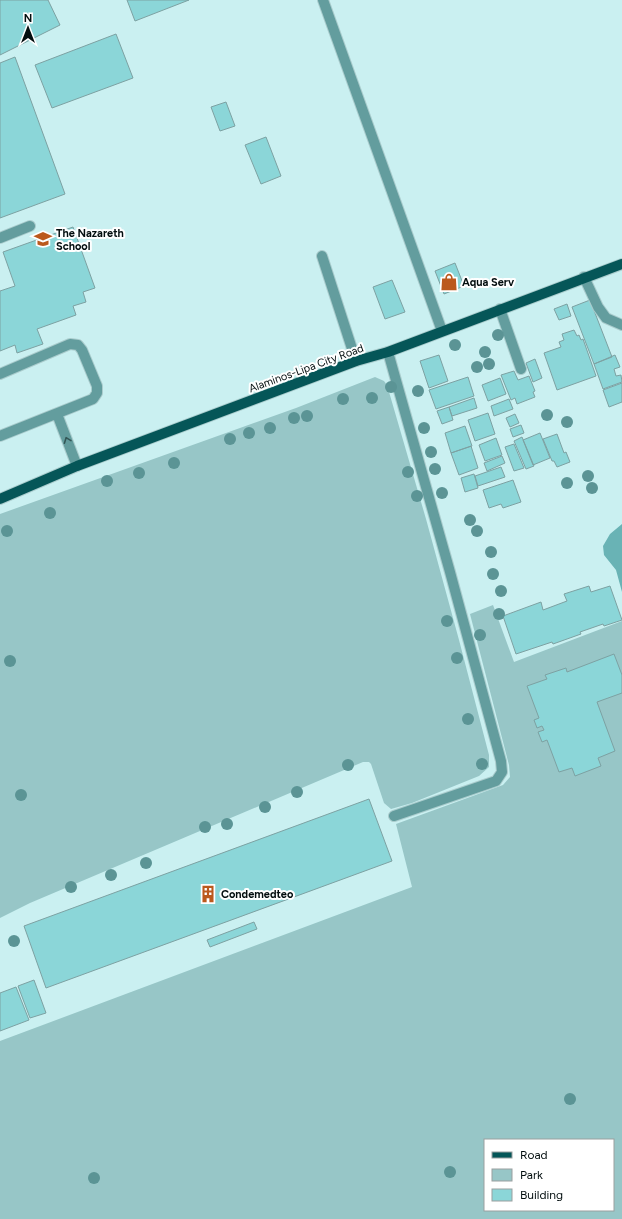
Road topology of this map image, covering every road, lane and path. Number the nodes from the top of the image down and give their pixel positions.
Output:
1 (323, 0) edge
2 (30, 226) dead end
3 (0, 238) edge
4 (322, 256) dead end
5 (622, 264) edge
6 (584, 277) junction
7 (500, 309) junction
8 (622, 325) edge
9 (442, 331) junction
10 (388, 352) junction
11 (356, 361) junction
12 (521, 369) dead end
13 (0, 374) edge
14 (57, 414) junction
15 (0, 436) edge
16 (77, 466) junction
17 (0, 499) edge
18 (394, 816) dead end

1 - 9 lane
2 - 3 lane
4 - 11 lane
5 - 6 main road, Alaminos-Lipa City Road
6 - 7 main road, Alaminos-Lipa City Road
6 - 8 lane
7 - 9 main road, Alaminos-Lipa City Road
7 - 12 lane
9 - 10 main road, Alaminos-Lipa City Road
10 - 11 main road, Alaminos-Lipa City Road
10 - 18 lane
11 - 16 main road, Alaminos-Lipa City Road
13 - 14 lane
14 - 15 lane
16 -> 14 lane
16 - 17 main road, Alaminos-Lipa City Road

